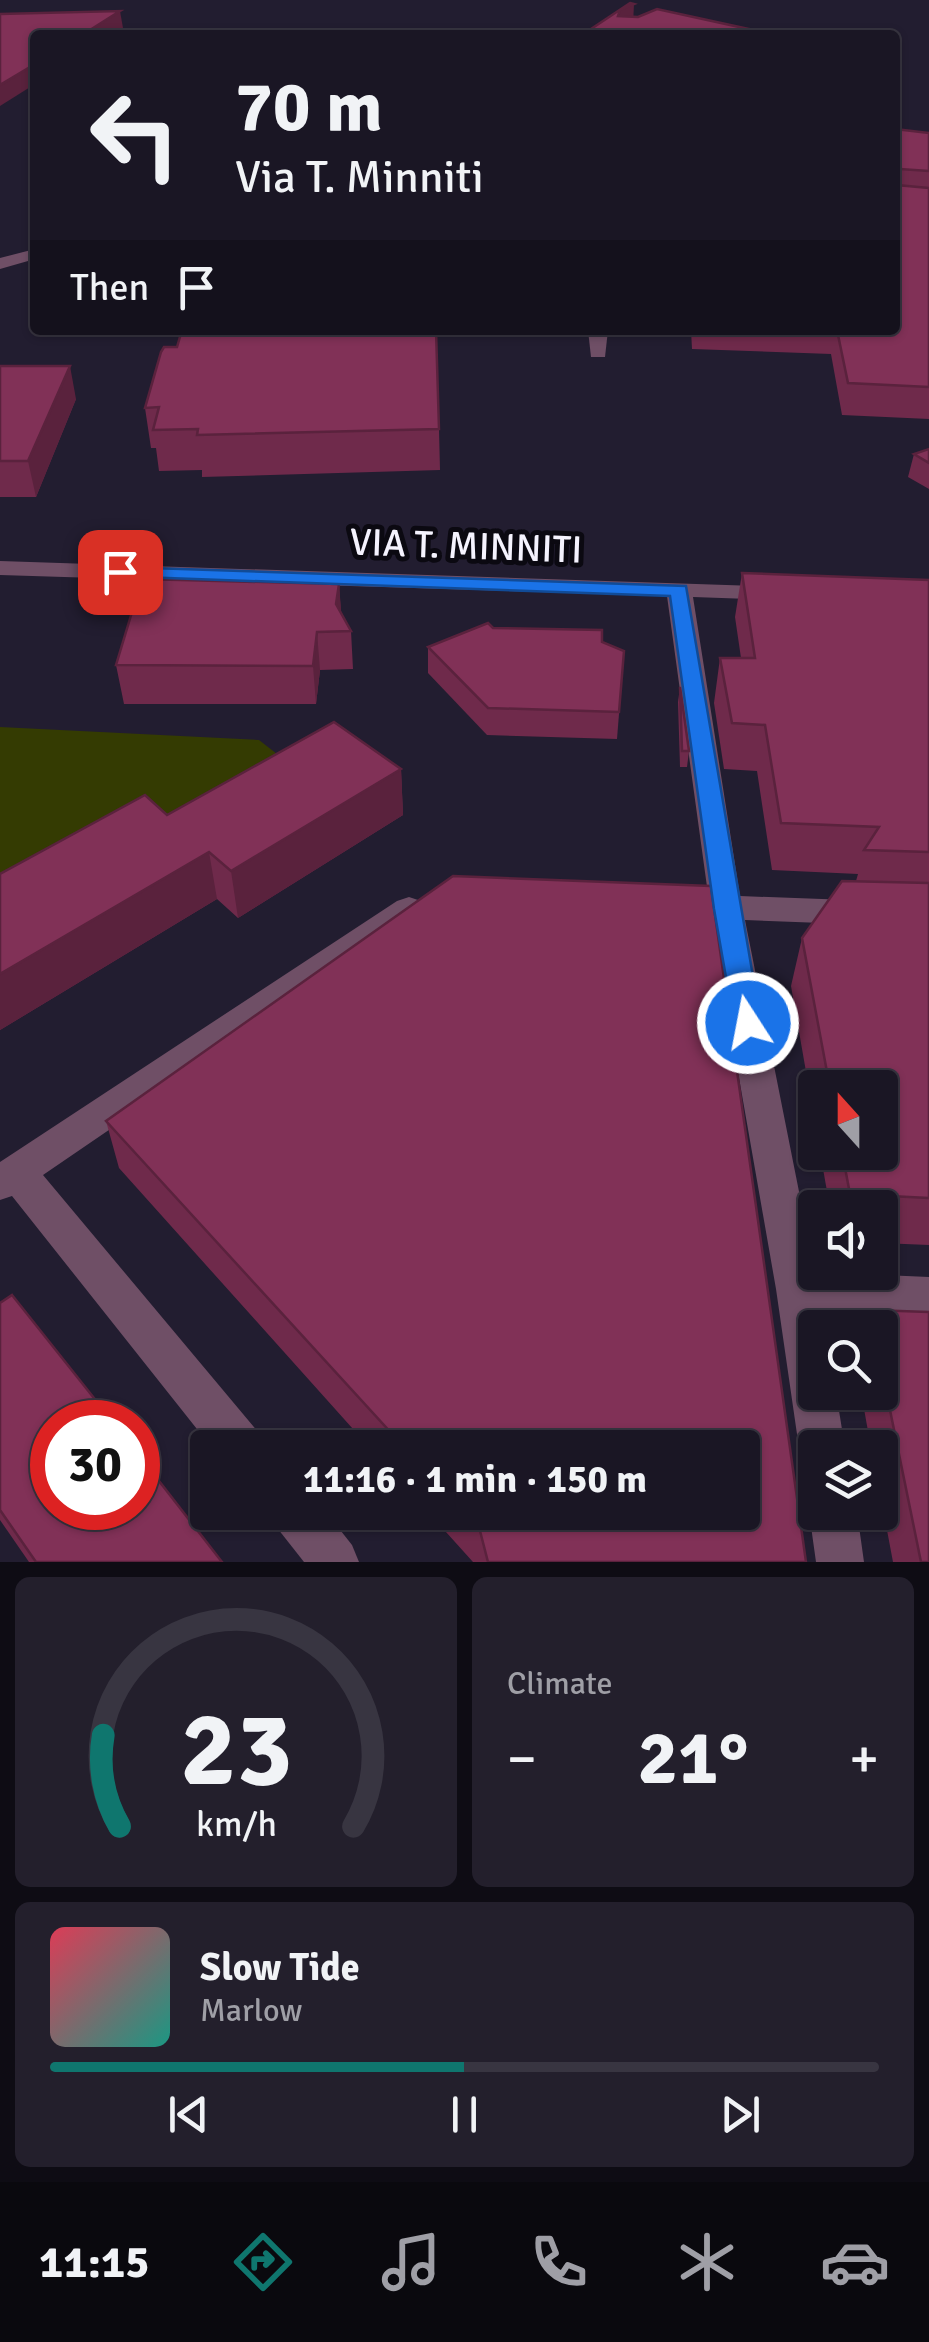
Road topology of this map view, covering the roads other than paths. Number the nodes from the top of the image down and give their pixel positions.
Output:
1 (30, 255) edge
2 (0, 264) edge
3 (598, 335) edge
4 (598, 353) dead end
5 (0, 568) edge
6 (679, 590) junction
7 (814, 593) edge
8 (439, 888) edge
9 (630, 902) edge
10 (726, 909) junction
11 (929, 915) edge
12 (9, 1177) edge
13 (797, 1289) junction
14 (929, 1297) edge
15 (227, 1430) edge
16 (819, 1430) edge
17 (310, 1530) edge
18 (835, 1530) edge
19 (336, 1562) edge
20 (840, 1562) edge

1 - 2 street
3 - 4 street
5 - 6 street, VIA T. MINNITI
6 - 7 street, VIA T. MINNITI
6 - 10 street
8 - 12 street
9 - 10 street
10 - 11 street
10 - 13 street
12 - 15 street
13 - 14 street
13 - 16 street
17 - 19 street
18 - 20 street

